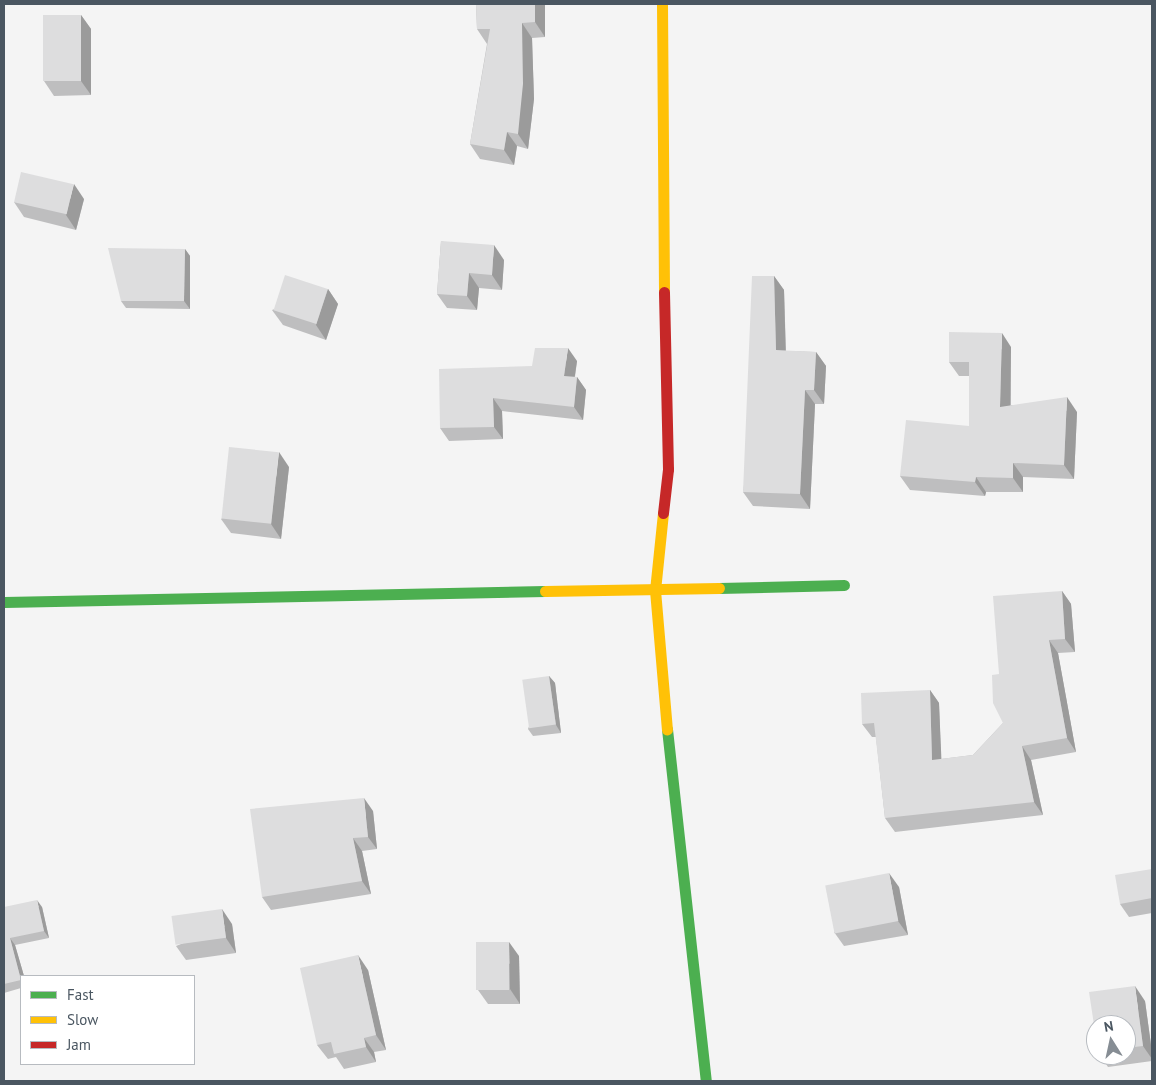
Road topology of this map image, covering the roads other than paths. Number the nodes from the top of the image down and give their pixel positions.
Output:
1 (662, 4) edge
2 (844, 586) dead end
3 (655, 590) junction
4 (4, 602) edge
5 (706, 1081) edge

1 - 3 street
2 - 3 street
3 - 4 street
3 - 5 street

